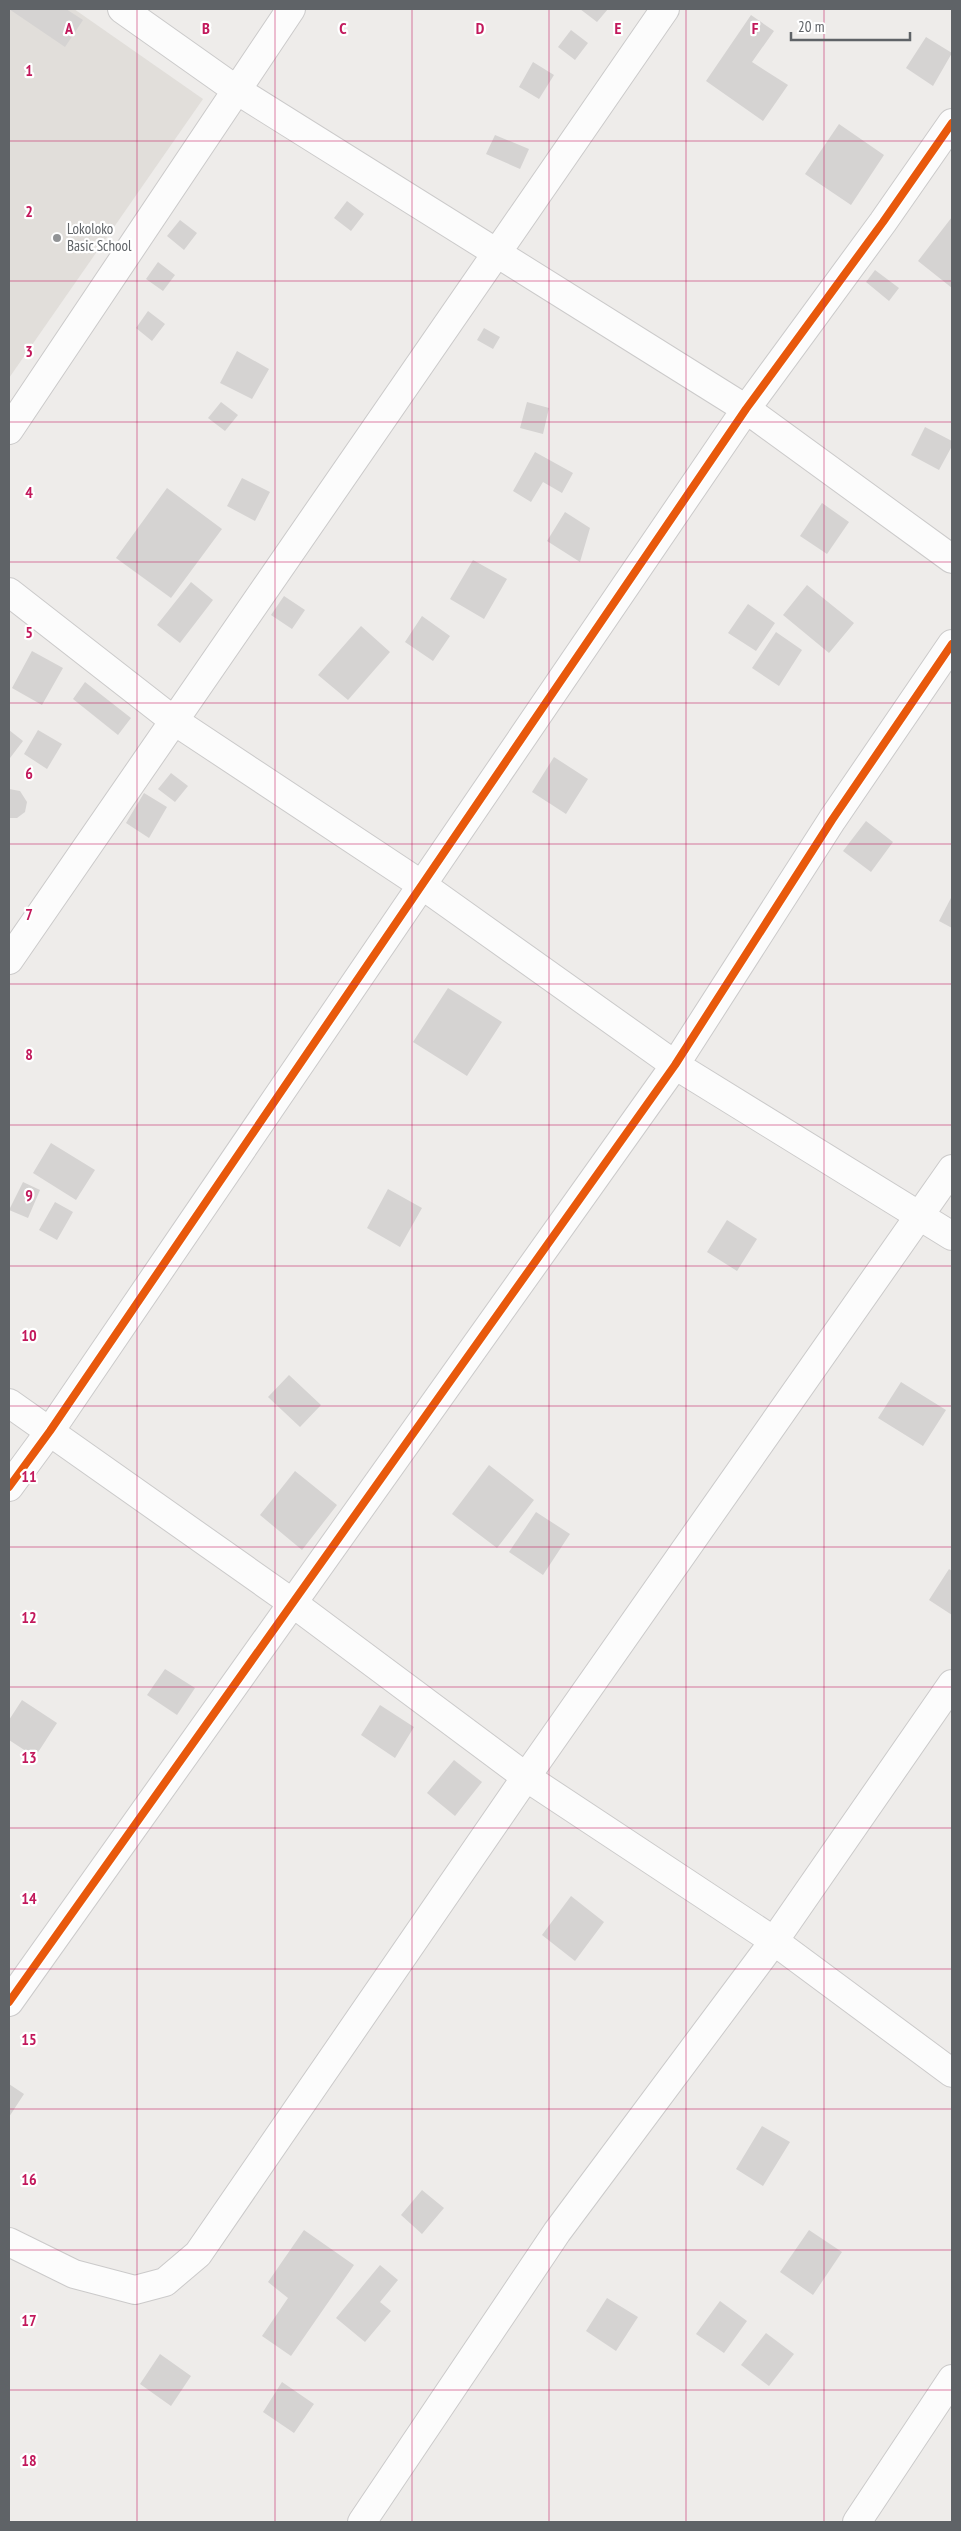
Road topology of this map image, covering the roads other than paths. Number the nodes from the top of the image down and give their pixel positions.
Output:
1 (122, 9) edge
2 (291, 9) edge
3 (665, 9) edge
4 (236, 89) junction
5 (952, 123) edge
6 (499, 252) junction
7 (746, 409) junction
8 (9, 430) edge
9 (952, 558) edge
10 (9, 592) edge
11 (952, 644) edge
12 (173, 720) junction
13 (422, 885) junction
14 (9, 960) edge
15 (675, 1065) junction
16 (952, 1169) edge
17 (920, 1215) junction
18 (952, 1236) edge
19 (9, 1403) edge
20 (50, 1432) junction
21 (9, 1487) edge
22 (294, 1604) junction
23 (952, 1684) edge
24 (526, 1777) junction
25 (774, 1941) junction
26 (9, 2002) edge
27 (952, 2072) edge
28 (9, 2242) edge
29 (952, 2379) edge
30 (362, 2522) edge
31 (857, 2522) edge

1 - 4 street
2 - 4 street
3 - 6 street
4 - 6 street
4 - 8 street
5 - 7 street
6 - 7 street
6 - 12 street
7 - 9 street
7 - 13 street
10 - 12 street
11 - 15 street
12 - 13 street
12 - 14 street
13 - 15 street
13 - 20 street
15 - 17 street
15 - 22 street
16 - 17 street
17 - 18 street
17 - 24 street
19 - 20 street
20 - 21 street
20 - 22 street
22 - 24 street
22 - 26 street
23 - 25 street
24 - 25 street
24 - 28 street
25 - 27 street
25 - 30 street
29 - 31 street

